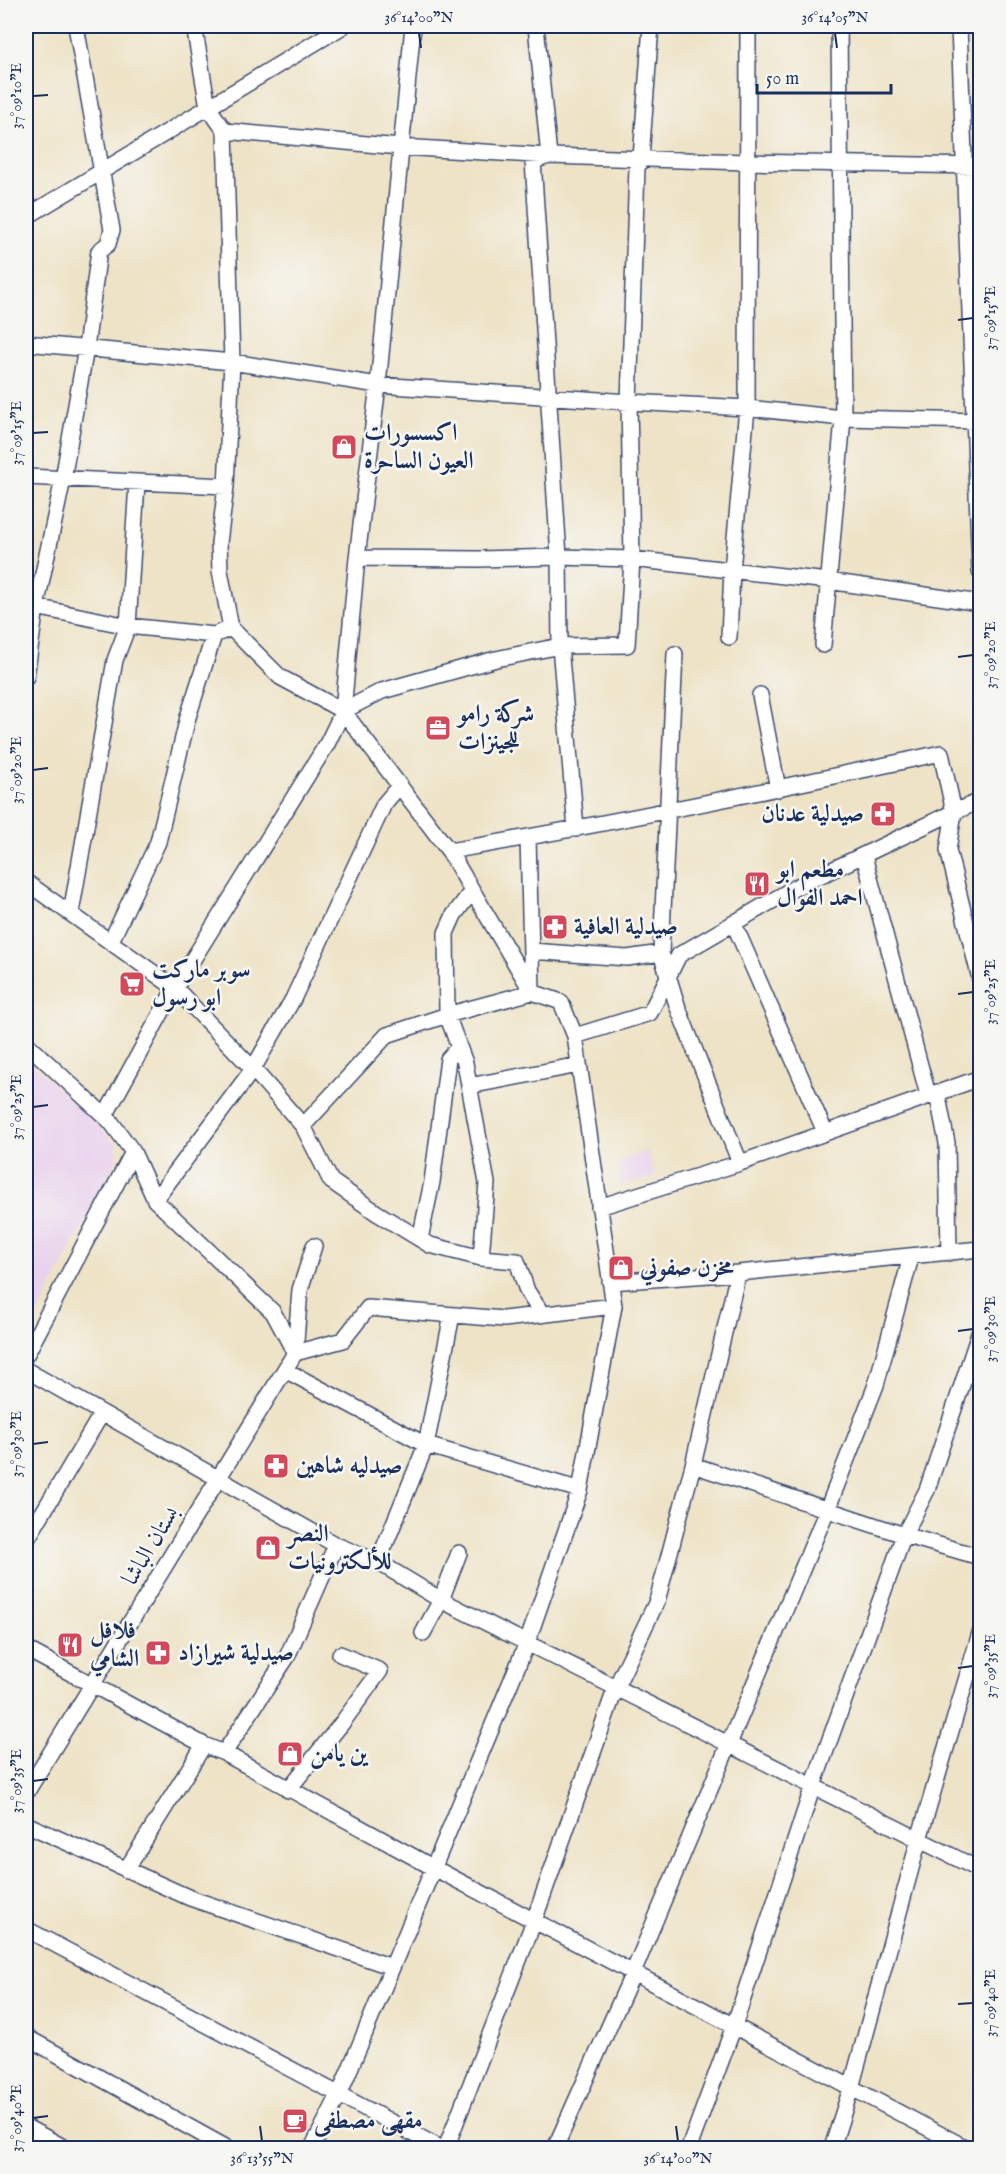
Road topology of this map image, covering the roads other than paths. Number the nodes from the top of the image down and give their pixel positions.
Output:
1 (76, 26) edge
2 (194, 26) edge
3 (343, 26) edge
4 (413, 26) edge
5 (536, 26) edge
6 (651, 26) edge
7 (748, 26) edge
8 (839, 26) edge
9 (959, 26) edge
10 (207, 107) junction
11 (225, 131) junction
12 (400, 147) junction
13 (549, 156) junction
14 (641, 158) junction
15 (747, 162) junction
16 (841, 164) junction
17 (963, 165) junction
18 (981, 165) edge
19 (101, 170) junction
20 (26, 217) edge
21 (26, 343) edge
22 (86, 348) junction
23 (232, 362) junction
24 (378, 385) junction
25 (547, 396) junction
26 (629, 402) junction
27 (747, 408) junction
28 (843, 418) junction
29 (977, 421) edge
30 (26, 477) edge
31 (63, 479) junction
32 (137, 483) junction
33 (226, 486) junction
34 (559, 557) junction
35 (357, 558) junction
36 (632, 559) junction
37 (732, 570) junction
38 (981, 570) edge
39 (828, 581) junction
40 (981, 603) edge
41 (31, 606) edge
42 (128, 626) junction
43 (231, 628) junction
44 (214, 635) junction
45 (729, 637) dead end
46 (560, 645) junction
47 (823, 645) dead end
48 (675, 654) dead end
49 (26, 677) edge
50 (760, 695) dead end
51 (344, 711) junction
52 (400, 785) junction
53 (778, 789) junction
54 (981, 801) edge
55 (669, 810) junction
56 (954, 812) junction
57 (576, 829) junction
58 (528, 837) junction
59 (449, 851) junction
60 (864, 856) junction
61 (26, 882) edge
62 (472, 891) junction
63 (71, 913) junction
64 (734, 924) junction
65 (111, 941) junction
66 (531, 951) junction
67 (661, 953) junction
68 (668, 978) junction
69 (981, 979) edge
70 (175, 988) junction
71 (532, 992) junction
72 (447, 1015) junction
73 (575, 1036) junction
74 (26, 1043) edge
75 (459, 1047) junction
76 (579, 1065) junction
77 (253, 1069) junction
78 (981, 1078) edge
79 (469, 1086) junction
80 (933, 1094) junction
81 (105, 1116) junction
82 (303, 1126) junction
83 (825, 1132) junction
84 (133, 1152) junction
85 (740, 1163) junction
86 (155, 1200) junction
87 (599, 1207) junction
88 (420, 1239) junction
89 (314, 1246) dead end
90 (981, 1249) edge
91 (949, 1252) junction
92 (911, 1257) junction
93 (481, 1258) junction
94 (738, 1273) junction
95 (610, 1282) junction
96 (614, 1306) junction
97 (542, 1314) junction
98 (452, 1315) junction
99 (981, 1331) edge
100 (295, 1353) junction
101 (26, 1354) edge
102 (26, 1370) edge
103 (285, 1370) junction
104 (102, 1413) junction
105 (426, 1445) junction
106 (693, 1466) junction
107 (219, 1478) junction
108 (580, 1490) junction
109 (827, 1510) junction
110 (904, 1535) junction
111 (26, 1541) edge
112 (336, 1545) junction
113 (459, 1553) dead end
114 (981, 1557) edge
115 (378, 1562) junction
116 (441, 1600) junction
117 (423, 1633) dead end
118 (981, 1633) edge
119 (527, 1643) junction
120 (26, 1649) edge
121 (340, 1654) dead end
122 (92, 1684) junction
123 (616, 1687) junction
124 (964, 1688) junction
125 (981, 1690) edge
126 (204, 1744) junction
127 (729, 1745) junction
128 (224, 1753) junction
129 (813, 1786) junction
130 (288, 1790) junction
131 (26, 1793) edge
132 (26, 1824) edge
133 (919, 1839) junction
134 (434, 1868) junction
135 (981, 1869) edge
136 (126, 1870) junction
137 (534, 1921) junction
138 (26, 1929) edge
139 (392, 1967) junction
140 (633, 1973) junction
141 (734, 2026) junction
142 (26, 2037) edge
143 (851, 2088) junction
144 (339, 2095) junction
145 (26, 2127) edge
146 (65, 2148) edge
147 (227, 2148) edge
148 (312, 2148) edge
149 (440, 2148) edge
150 (446, 2148) edge
151 (555, 2148) edge
152 (689, 2148) edge
153 (832, 2148) edge
154 (966, 2148) edge

1 - 19 street
2 - 10 street
3 - 10 street
4 - 12 street
5 - 13 street
6 - 14 street
7 - 15 street
8 - 16 street
9 - 17 street
10 - 11 street
10 - 19 street
11 - 12 street
11 - 23 street
12 - 13 street
12 - 24 street
13 - 14 street
13 - 25 street
14 - 15 street
14 - 26 street
15 - 16 street
15 - 27 street
16 - 17 street
16 - 28 street
17 - 18 street
17 - 29 street
19 - 20 street
19 - 22 street
21 - 22 street
22 - 23 street
22 - 31 street
23 - 24 street
23 - 33 street
24 - 25 street
24 - 35 street
25 - 26 street
25 - 34 street
26 - 27 street
26 - 36 street
27 - 28 street
27 - 37 street
28 - 29 street
28 - 39 street
29 - 38 street
30 - 31 street
31 - 32 street
31 - 41 street
32 - 33 street
32 - 42 street
33 - 43 street
34 - 35 street
34 - 36 street
34 - 46 street
35 - 51 street
36 - 37 street
36 - 46 street
37 - 39 street
37 - 45 street
39 - 40 street
39 - 47 street
41 - 42 street
41 - 49 street
42 - 44 street
42 - 63 street
43 - 44 street
43 - 51 street
44 - 65 street
46 - 51 street
46 - 57 street
48 - 55 street
50 - 53 street
51 - 52 street
51 - 70 street
52 - 59 street
52 - 77 street
53 - 55 street
53 - 56 street
54 - 56 street
55 - 57 street
55 - 67 street
56 - 60 street
56 - 69 street
57 - 58 street
58 - 59 street
58 - 66 street
59 - 62 street
60 - 64 street
60 - 80 street
61 - 63 street
62 - 71 street
62 - 72 street
63 - 65 street
64 - 68 street
64 - 83 street
65 - 70 street
66 - 67 street
66 - 71 street
67 - 68 street
68 - 73 street
68 - 85 street
70 - 77 street
70 - 81 street
71 - 72 street
71 - 73 street
72 - 75 street
72 - 82 street
73 - 76 street
74 - 81 street
75 - 79 street
75 - 88 street
76 - 79 street
76 - 87 street
77 - 82 street
77 - 86 street
78 - 80 street
79 - 93 street
80 - 83 street
80 - 91 street
81 - 84 street
82 - 88 street
83 - 85 street
84 - 86 street
84 - 101 street
85 - 87 street
86 - 100 street
87 - 95 street
88 - 93 street
89 - 100 street
90 - 91 street
91 - 92 street
92 - 94 street
92 - 109 street
93 - 97 street
94 - 95 street
94 - 106 street
95 - 96 street
96 - 97 street
96 - 108 street
97 - 98 street
98 - 100 street
98 - 105 street
99 - 110 street
100 - 103 street, بستان الباشا
102 - 104 street
103 - 105 street
103 - 107 street, بستان الباشا
104 - 107 street
104 - 111 street
105 - 108 street
105 - 115 street
106 - 109 street
106 - 123 street
107 - 112 street
107 - 122 street, بستان الباشا
108 - 119 street
109 - 110 street
109 - 127 street
110 - 114 street
110 - 129 street
112 - 115 street
112 - 128 street
113 - 116 street
115 - 116 street
116 - 117 street
116 - 119 street
118 - 124 street
119 - 123 street
119 - 134 street
120 - 122 street
121 - 130 street
122 - 126 street
122 - 131 street, بستان الباشا
123 - 127 street
123 - 137 street
124 - 125 street
124 - 133 street
126 - 128 street
126 - 136 street
127 - 129 street
127 - 140 street
128 - 130 street
129 - 133 street
129 - 141 street
130 - 134 street
132 - 136 street
133 - 135 street
133 - 143 street
134 - 137 street
134 - 139 street
136 - 139 street
137 - 140 street
137 - 150 street
138 - 144 street
139 - 144 street
140 - 141 street
140 - 151 street
141 - 143 street
141 - 152 street
142 - 147 street
143 - 153 street
143 - 154 street
144 - 148 street
144 - 149 street
145 - 146 street

